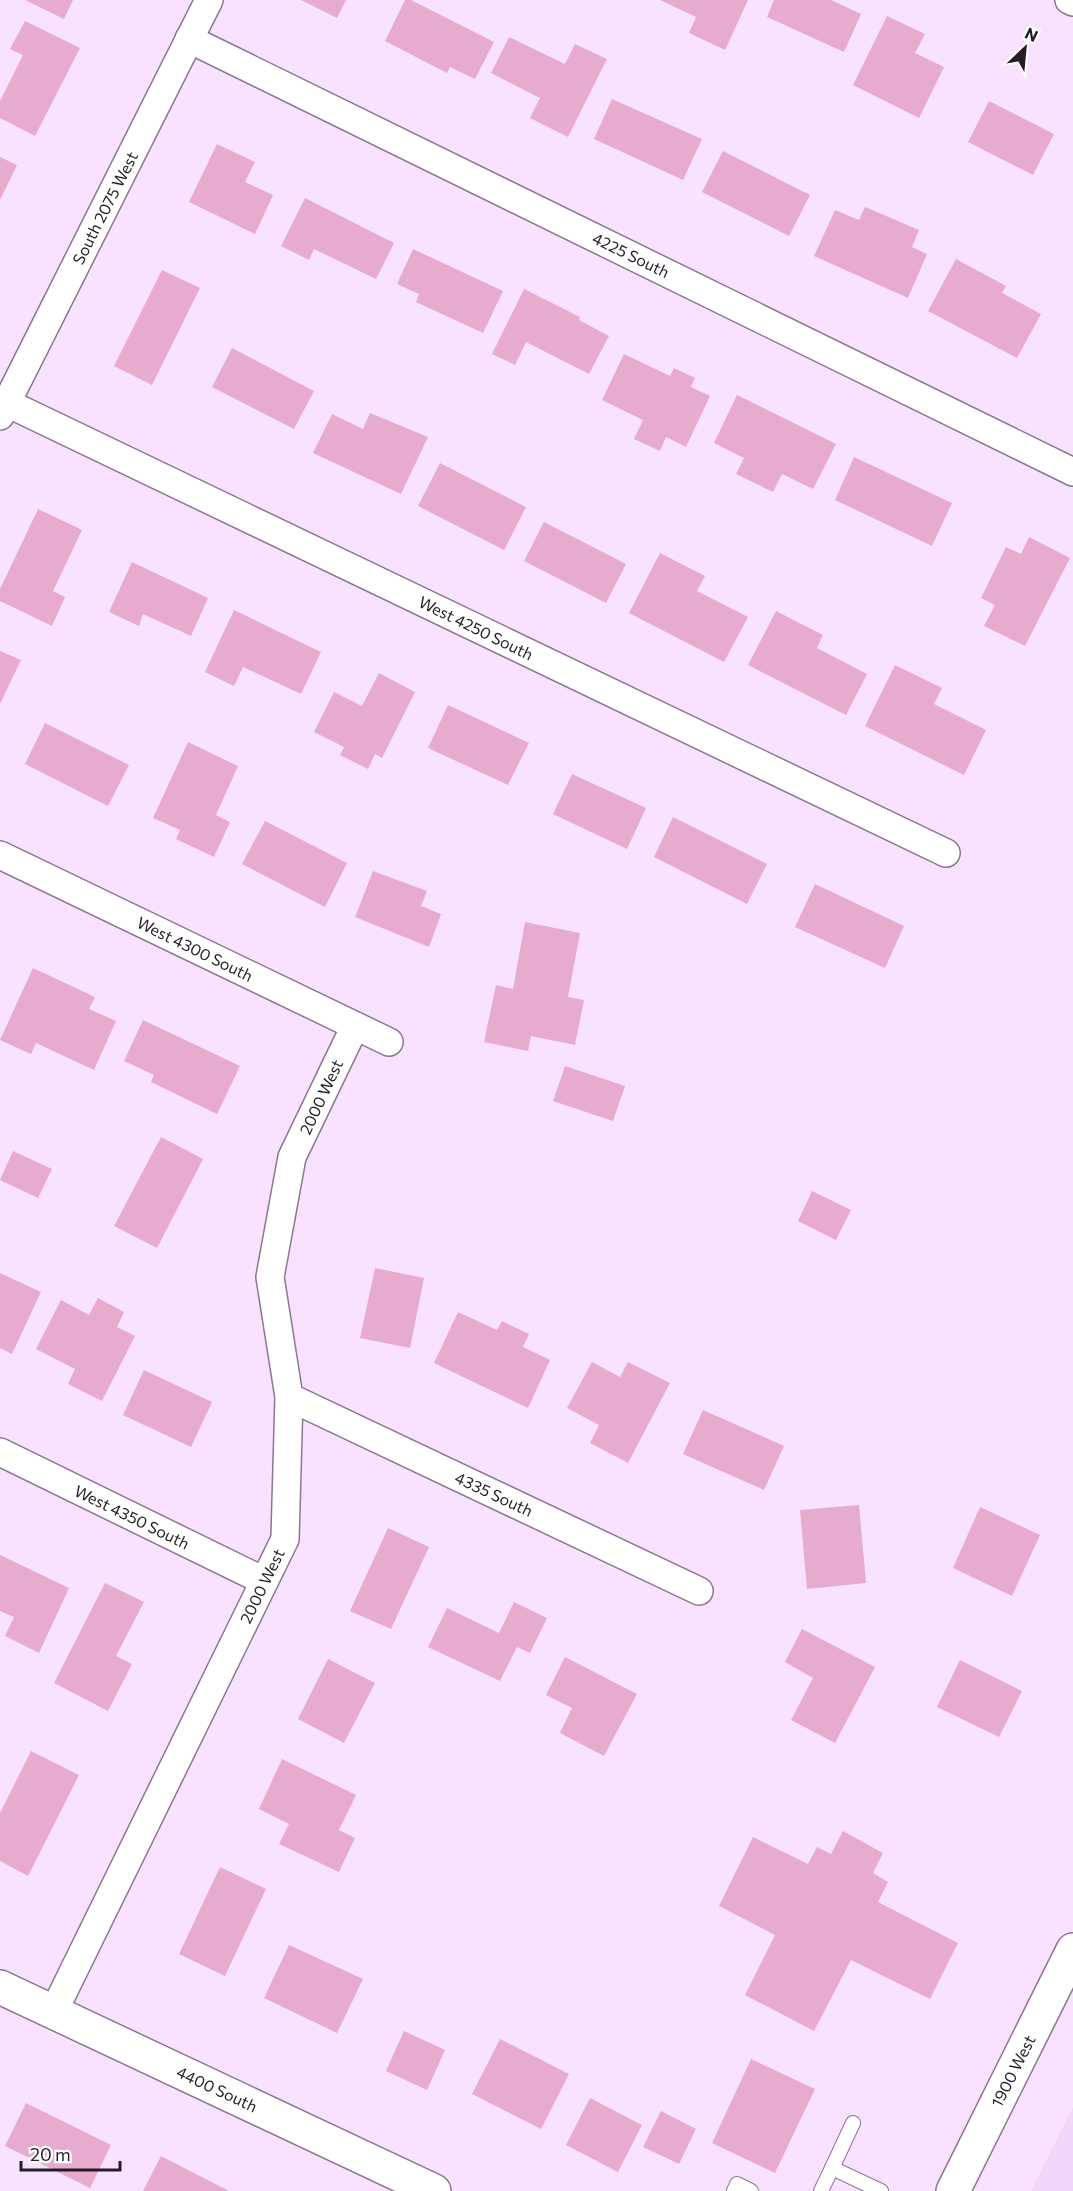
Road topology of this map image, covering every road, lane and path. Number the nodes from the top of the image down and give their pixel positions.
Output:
1 (209, 0) edge
2 (1069, 0) edge
3 (1073, 2) edge
4 (189, 39) junction
5 (3, 410) edge
6 (1073, 472) edge
7 (946, 852) dead end
8 (0, 855) edge
9 (355, 1026) junction
10 (390, 1042) dead end
11 (289, 1397) junction
12 (0, 1452) edge
13 (264, 1581) junction
14 (699, 1591) dead end
15 (1073, 1950) edge
16 (0, 1987) edge
17 (53, 2013) junction
18 (853, 2123) dead end
19 (832, 2168) junction
20 (434, 2191) edge
21 (734, 2191) edge
22 (751, 2191) edge
23 (821, 2191) edge
24 (881, 2191) edge
25 (953, 2191) edge

1 - 4 street, South 2075 West
2 - 3 street
4 - 5 street, South 2075 West
4 - 6 street, 4225 South
5 - 7 street, West 4250 South
8 - 9 street, West 4300 South
9 - 10 street, West 4300 South
9 - 11 street, 2000 West
11 - 13 street, 2000 West
11 - 14 street, 4335 South
12 - 13 street, West 4350 South
13 - 17 street, 2000 West
15 - 25 street, 1900 West
16 - 17 street, 4400 South
17 - 20 street, 4400 South
18 - 19 lane
19 - 23 lane
19 - 24 lane
21 - 22 lane

